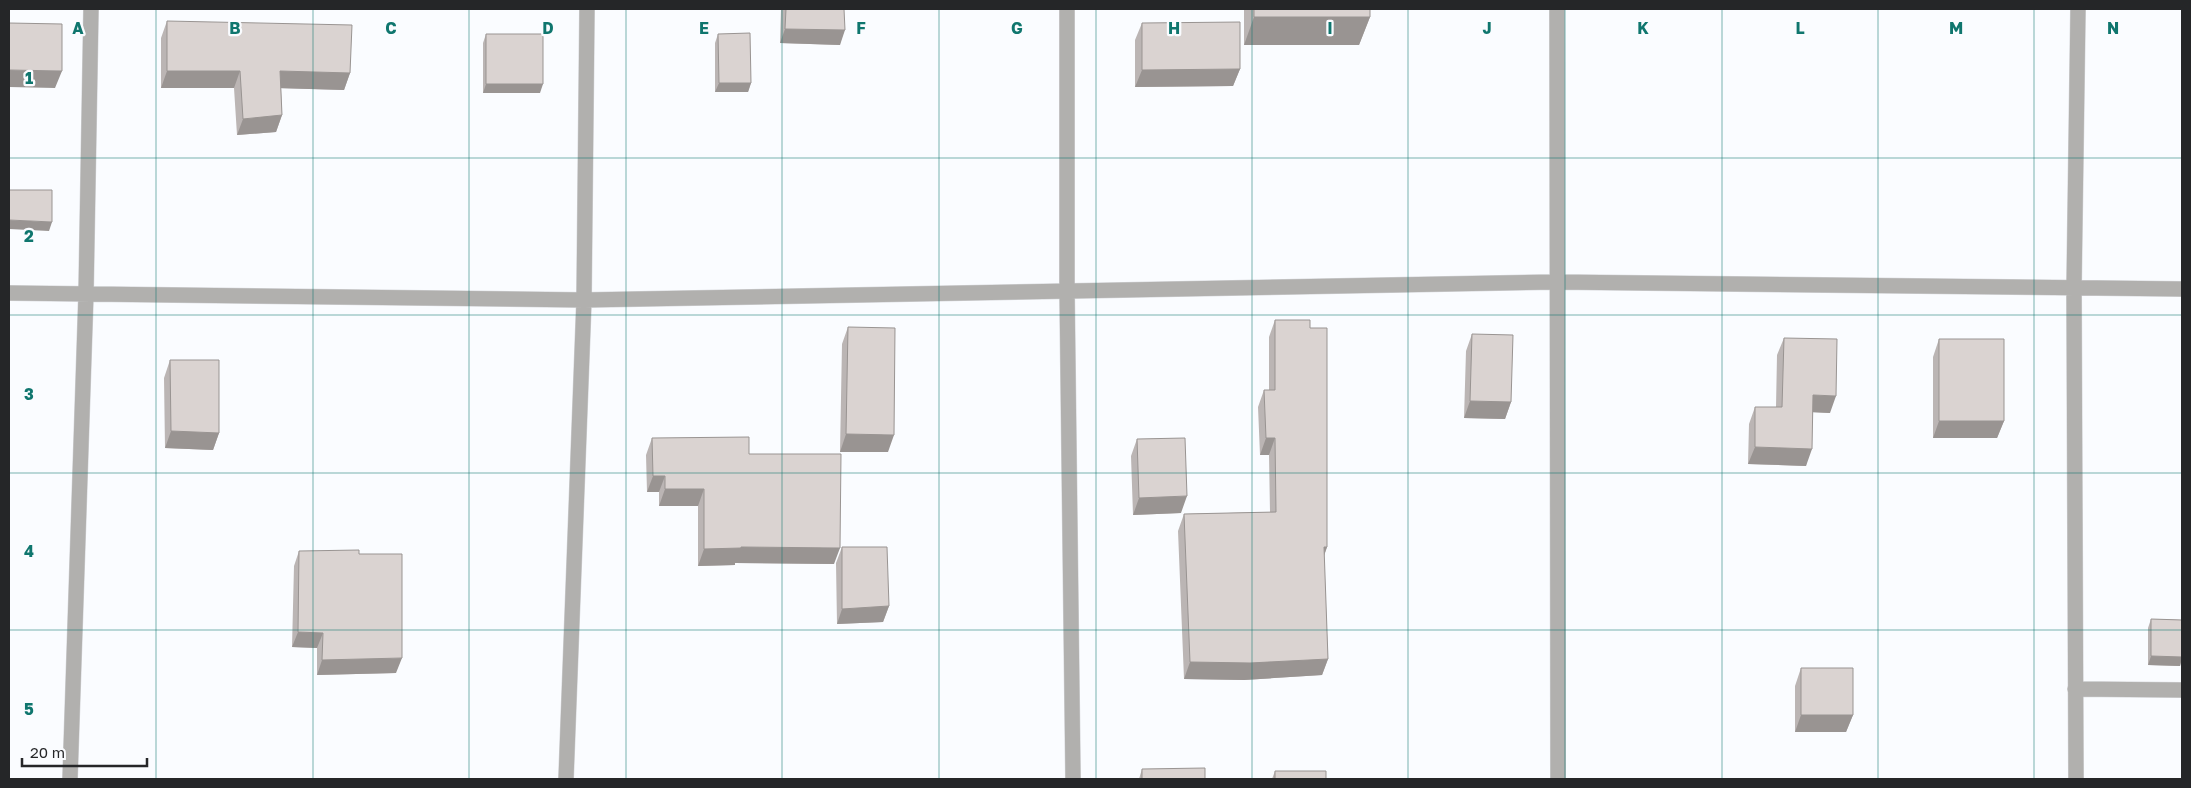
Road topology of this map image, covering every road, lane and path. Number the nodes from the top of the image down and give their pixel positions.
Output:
1 (92, 9) edge
2 (587, 9) edge
3 (1067, 9) edge
4 (1557, 9) edge
5 (2078, 9) edge
6 (1556, 282) junction
7 (2074, 288) junction
8 (1067, 289) junction
9 (2182, 289) edge
10 (9, 293) edge
11 (86, 294) junction
12 (584, 300) junction
13 (2075, 689) junction
14 (2182, 690) edge
15 (70, 779) edge
16 (566, 779) edge
17 (1073, 779) edge
18 (1558, 779) edge
19 (2076, 779) edge

1 - 11 street
2 - 12 street
3 - 8 street
4 - 6 street
5 - 7 street
6 - 7 street
6 - 8 street
6 - 18 street
7 - 9 street
7 - 13 street
8 - 12 street
8 - 17 street
10 - 11 street
11 - 12 street
11 - 15 street
12 - 16 street
13 - 14 street
13 - 19 street

